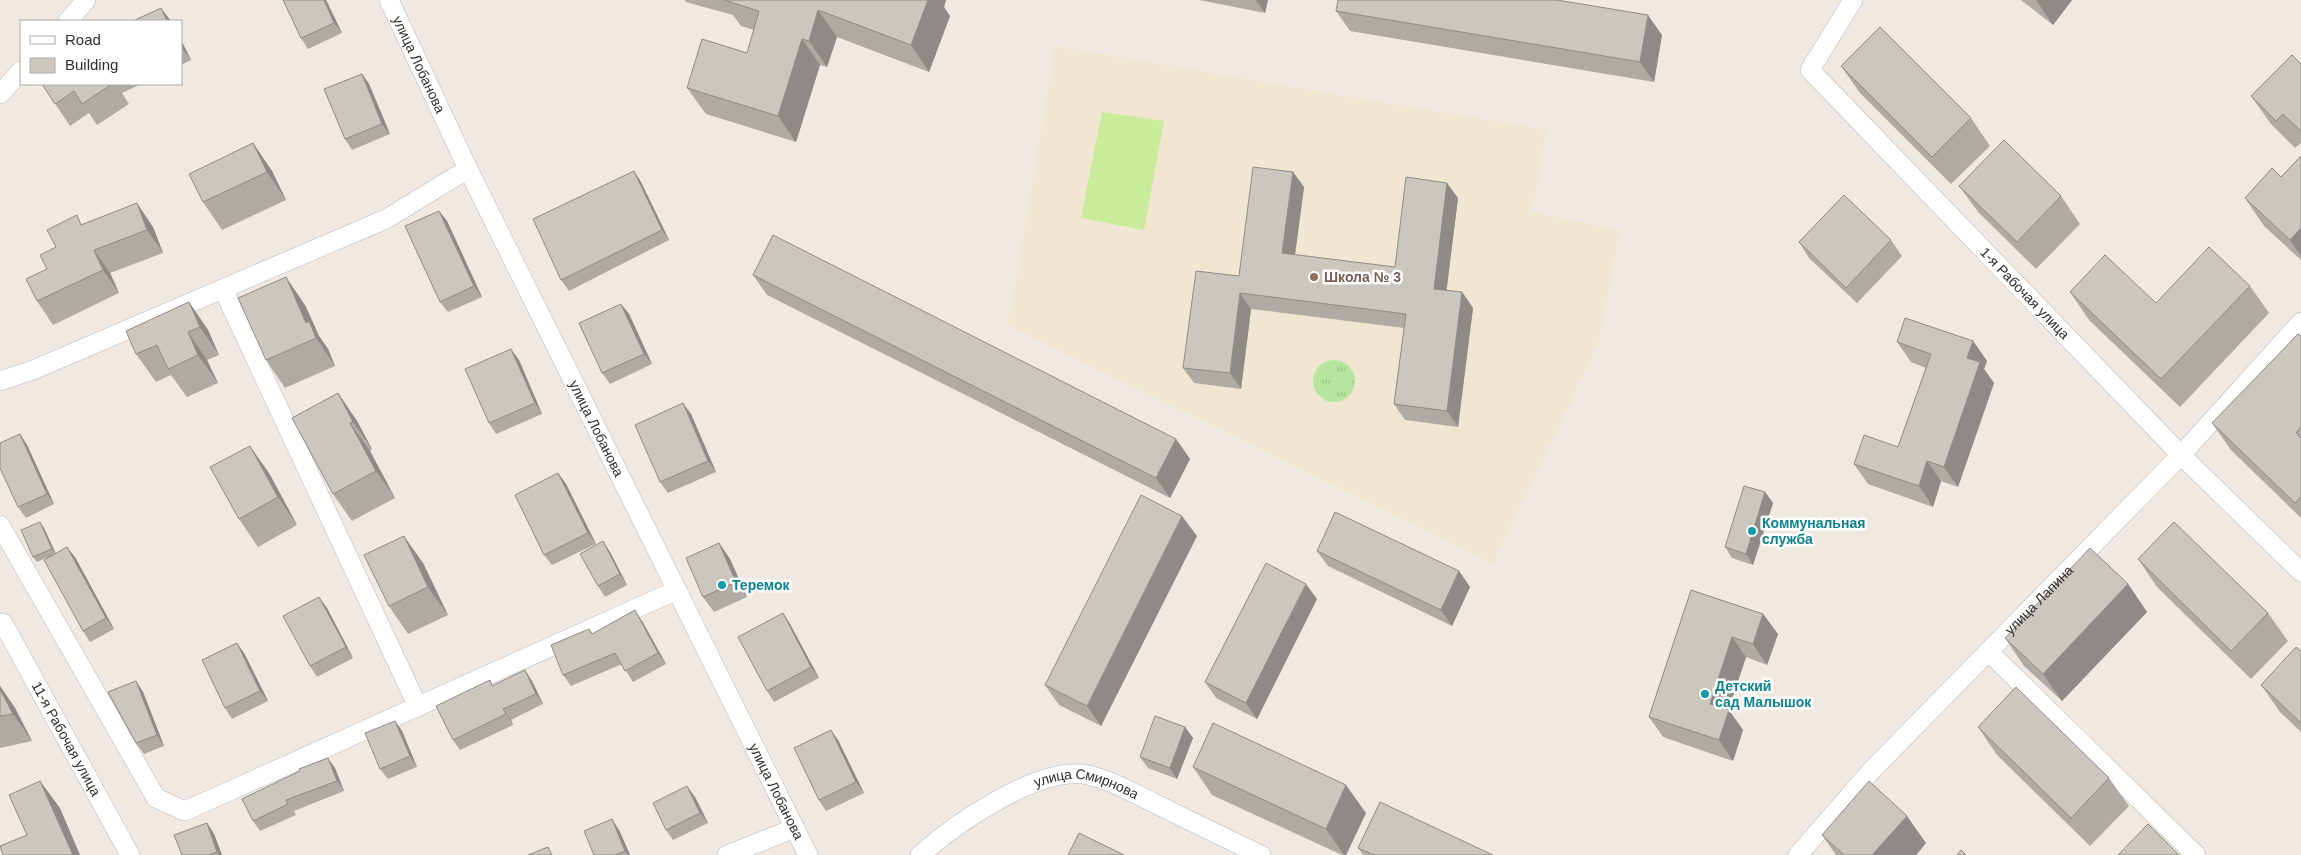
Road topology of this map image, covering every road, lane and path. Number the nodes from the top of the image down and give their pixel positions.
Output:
1 (86, 0) edge
2 (390, 0) edge
3 (1853, 0) edge
4 (69, 20) edge
5 (20, 72) edge
6 (0, 94) edge
7 (468, 169) junction
8 (223, 289) junction
9 (2301, 322) edge
10 (0, 381) edge
11 (2181, 455) junction
12 (0, 525) edge
13 (2301, 572) edge
14 (677, 590) junction
15 (2, 623) dead end
16 (1989, 652) junction
17 (418, 707) junction
18 (795, 828) junction
19 (130, 855) edge
20 (727, 855) edge
21 (808, 855) edge
22 (920, 855) edge
23 (1261, 855) edge
24 (1798, 855) edge
25 (2196, 855) edge

1 - 4 street
2 - 7 street, улица Лобанова
3 - 11 street, 1-я Рабочая улица
5 - 6 street
7 - 8 street
7 - 14 street, улица Лобанова
8 - 10 street
8 - 17 street
9 - 11 street, улица Лапина
11 - 13 street, 1-я Рабочая улица
11 - 16 street, улица Лапина
12 - 17 street
14 - 17 street
14 - 18 street, улица Лобанова
15 - 19 street, 11-я Рабочая улица
16 - 24 street, улица Лапина
16 - 25 street
18 - 20 street
18 - 21 street, улица Лобанова
22 - 23 street, улица Смирнова

